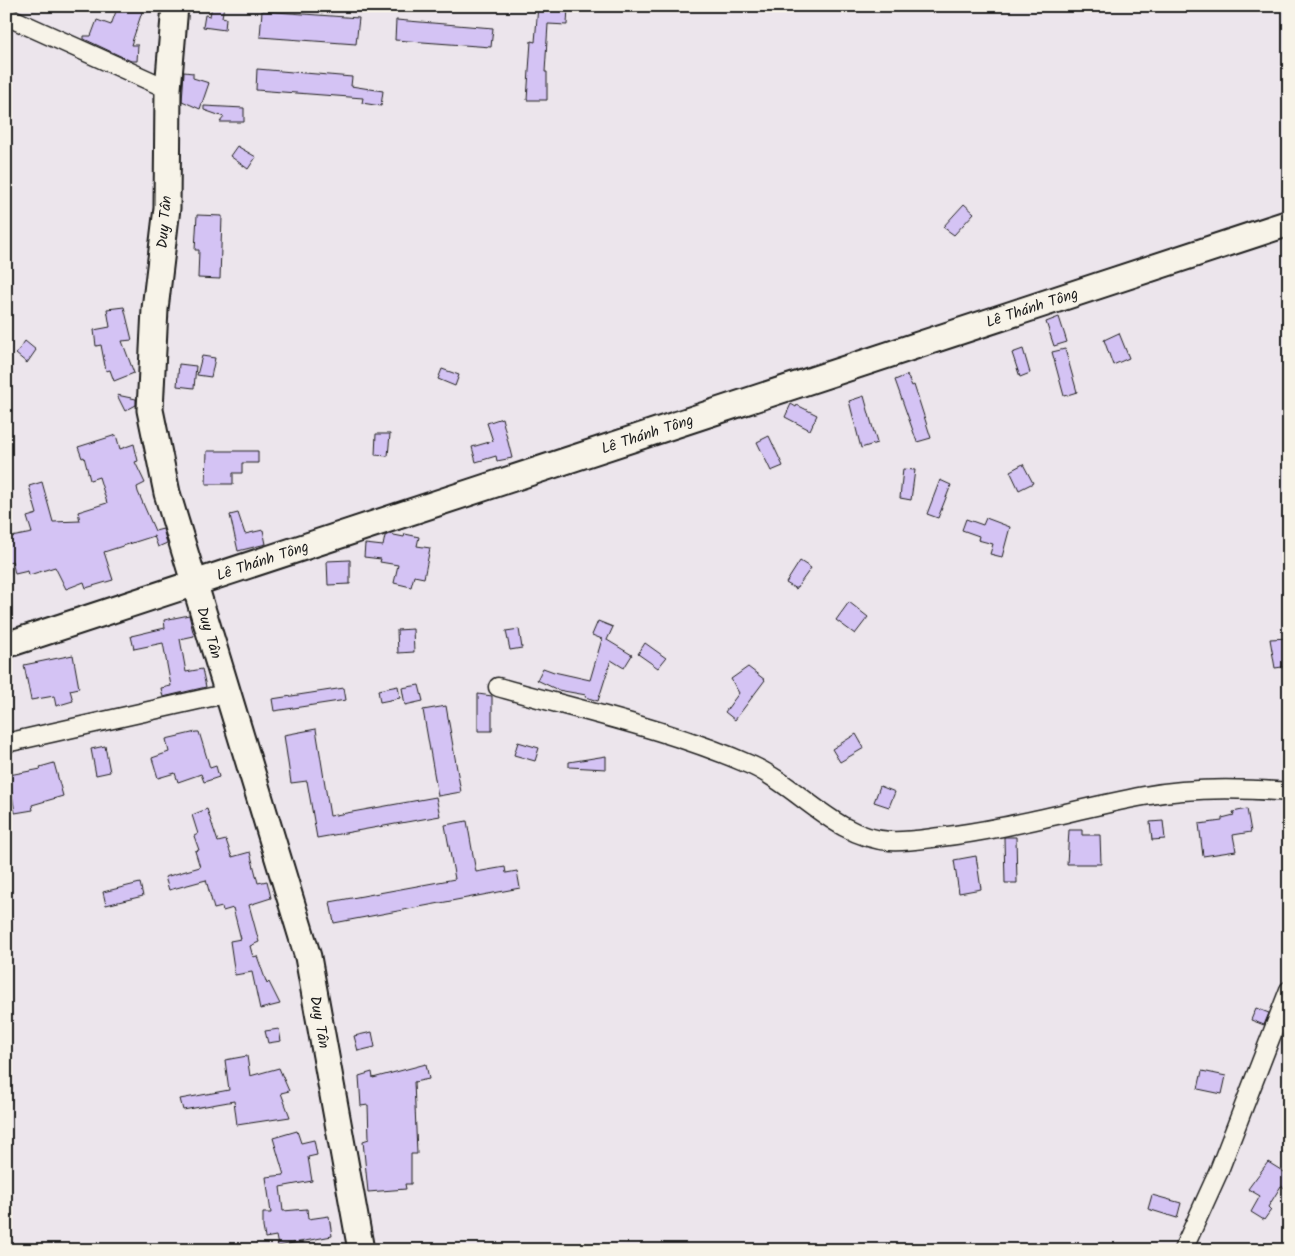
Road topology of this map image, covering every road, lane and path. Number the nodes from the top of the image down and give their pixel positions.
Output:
1 (175, 6) edge
2 (6, 16) edge
3 (168, 90) junction
4 (1289, 223) edge
5 (195, 582) junction
6 (6, 645) edge
7 (498, 687) dead end
8 (229, 693) junction
9 (6, 743) edge
10 (1289, 792) edge
11 (1289, 990) edge
12 (361, 1250) edge
13 (1184, 1250) edge

1 - 3 street, Duy Tân
2 - 3 street
3 - 5 street, Duy Tân
4 - 5 street, Lê Thánh Tông
5 - 6 street, Lê Thánh Tông
5 - 8 street, Duy Tân
7 - 10 street
8 - 9 street
8 - 12 street, Duy Tân
11 - 13 street

